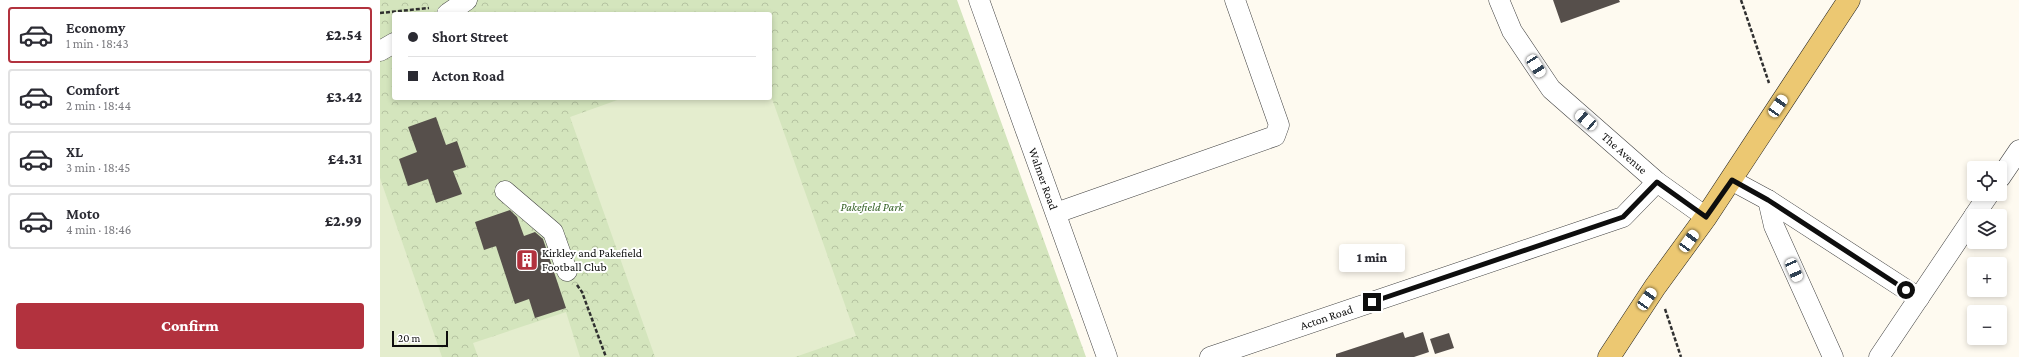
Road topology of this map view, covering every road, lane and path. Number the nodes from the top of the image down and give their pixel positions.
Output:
1 (979, 0) edge
2 (1235, 0) edge
3 (1499, 0) edge
4 (1740, 0) edge
5 (1849, 0) edge
6 (456, 10) edge
7 (380, 13) edge
8 (392, 44) edge
9 (380, 51) edge
10 (1778, 106) junction
11 (2019, 150) edge
12 (2007, 168) edge
13 (1732, 180) junction
14 (1657, 182) junction
15 (505, 191) dead end
16 (1768, 200) junction
17 (1056, 213) junction
18 (1706, 217) junction
19 (1967, 226) edge
20 (567, 271) dead end
21 (1655, 287) junction
22 (582, 292) dead end
23 (1919, 298) junction
24 (606, 357) edge
25 (1107, 357) edge
26 (1210, 357) edge
27 (1609, 357) edge
28 (1681, 357) edge
29 (1833, 357) edge
30 (1879, 357) edge

1 - 17 street, Walmer Road
2 - 17 street
3 - 14 street, The Avenue
4 - 10 path
5 - 10 main road
6 - 7 path
8 - 9 street
10 - 13 main road
11 - 12 street
13 - 16 street
13 - 18 main road
14 - 18 street, The Avenue
14 - 26 street, Acton Road
15 - 20 street
16 - 23 street
16 - 29 street
17 - 25 street, Walmer Road
18 - 21 main road
19 - 23 street
21 - 27 main road
21 - 28 path
22 - 24 path
23 - 30 street

